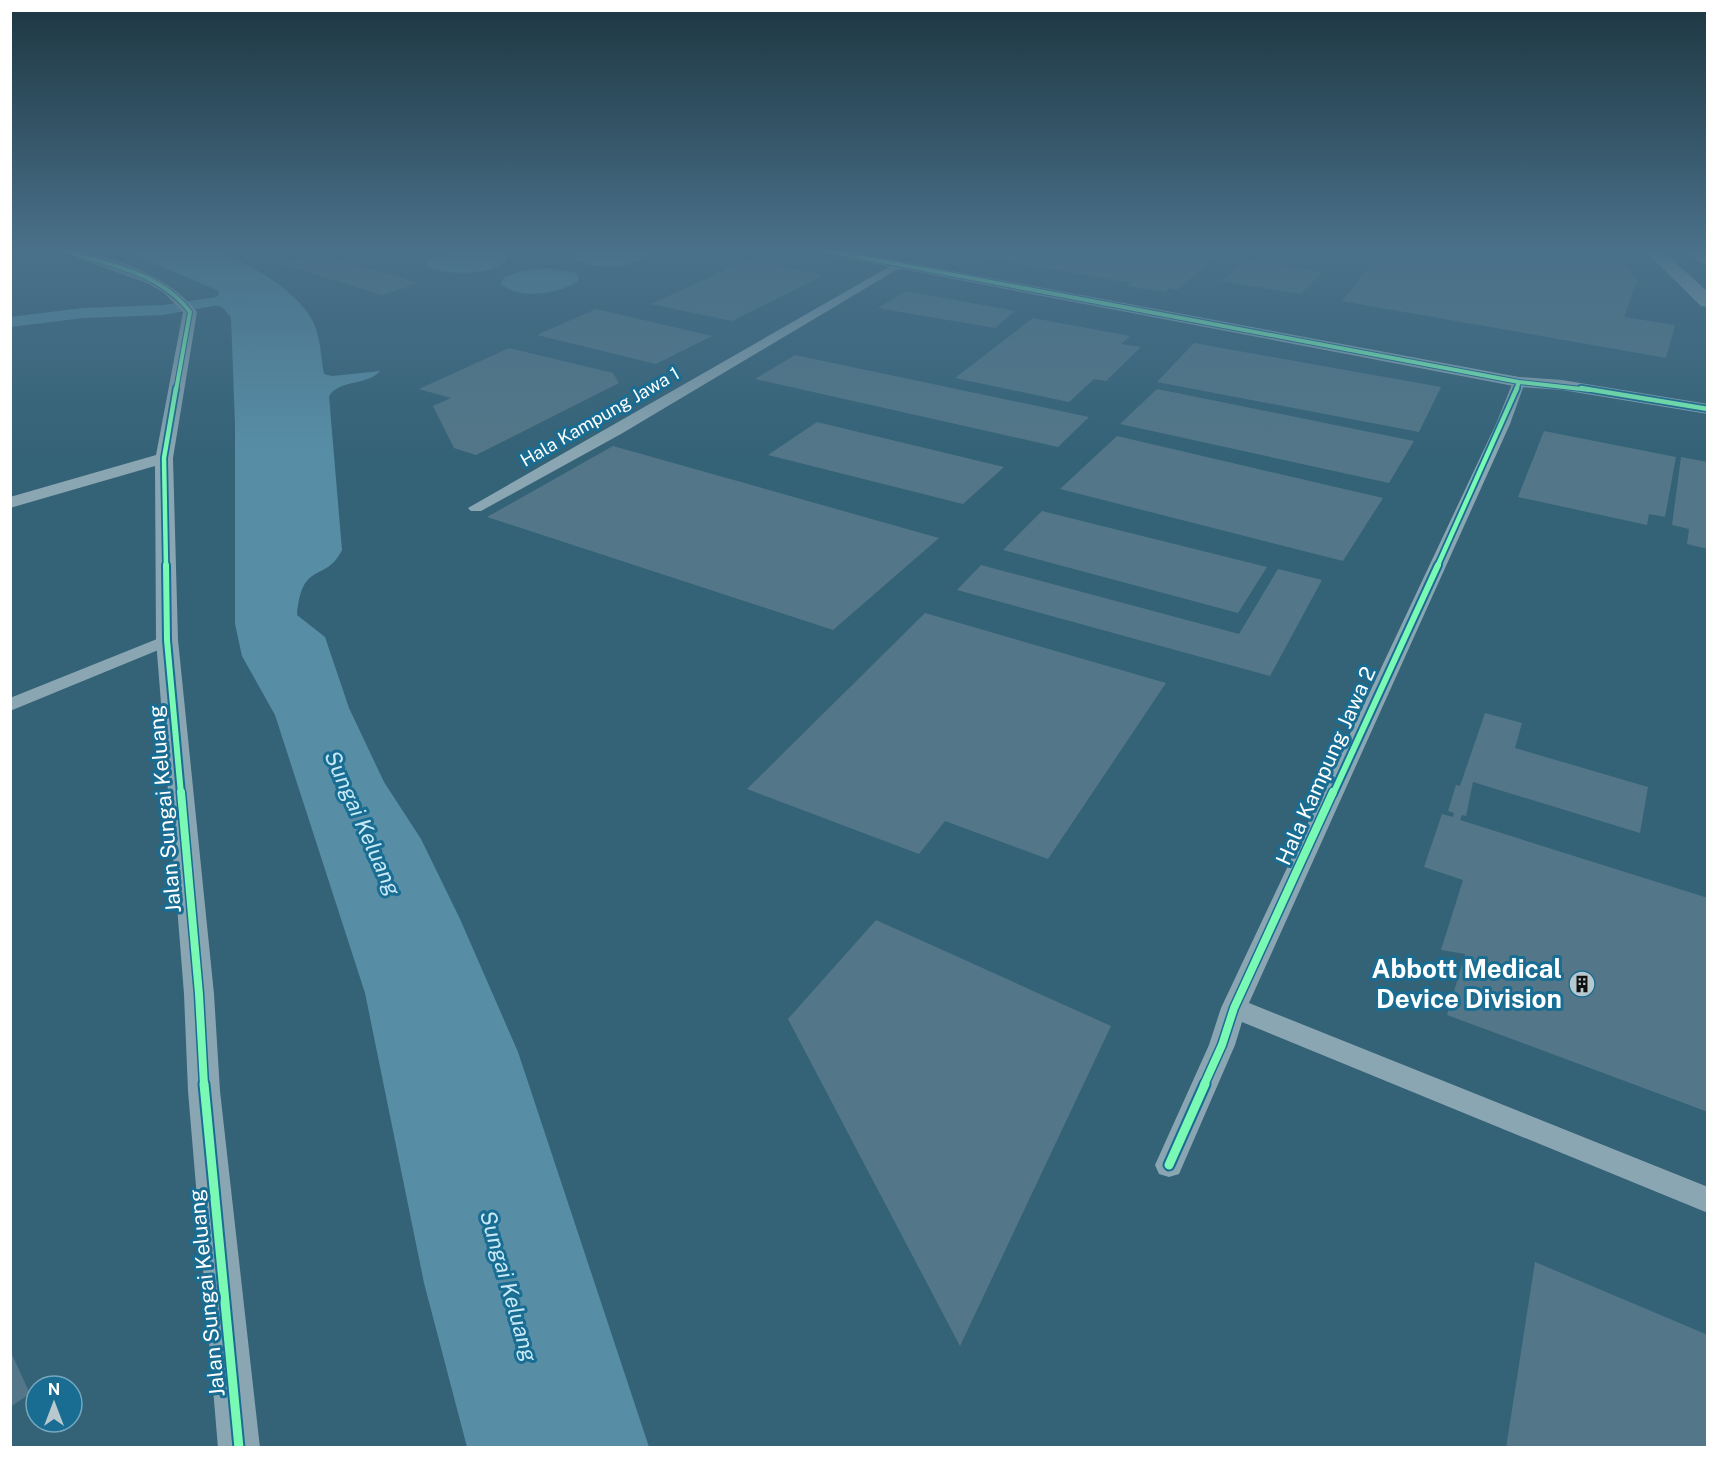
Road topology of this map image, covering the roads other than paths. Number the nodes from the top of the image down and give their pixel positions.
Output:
1 (182, 319) edge
2 (807, 319) edge
3 (1182, 319) edge
4 (1519, 382) junction
5 (1707, 409) edge
6 (1707, 421) edge
7 (164, 458) junction
8 (10, 503) edge
9 (476, 508) dead end
10 (167, 640) junction
11 (10, 705) edge
12 (1234, 1008) junction
13 (1169, 1165) dead end
14 (1707, 1200) edge
15 (239, 1448) edge

1 - 7 street, Jalan Sungai Keluang
2 - 9 street, Hala Kampung Jawa 1
3 - 4 street
4 - 5 street
4 - 6 street
4 - 12 street, Hala Kampung Jawa 2
7 - 8 street
7 - 10 street, Jalan Sungai Keluang
10 - 11 street
10 - 15 street, Jalan Sungai Keluang
12 - 13 street, Hala Kampung Jawa 2
12 - 14 street

